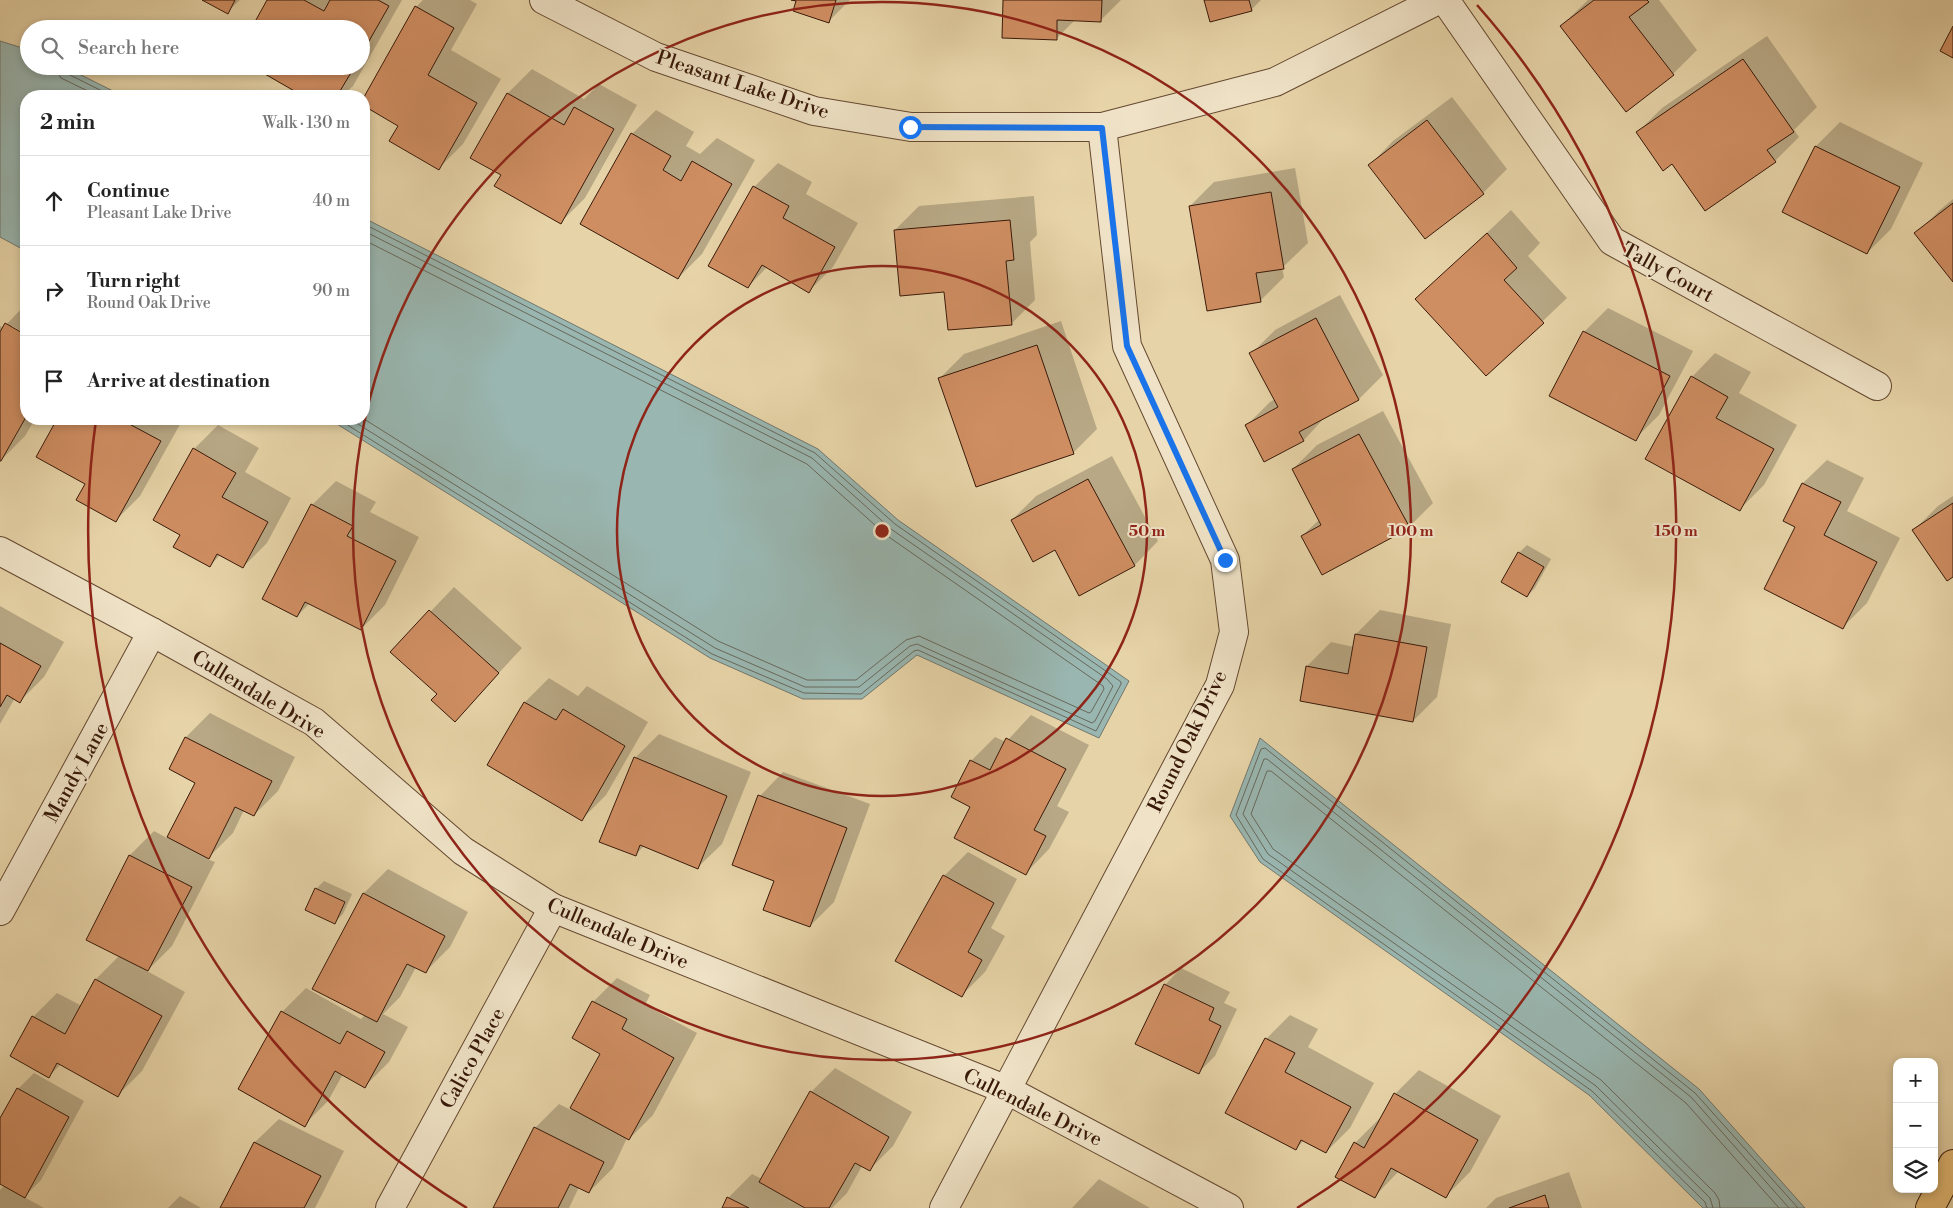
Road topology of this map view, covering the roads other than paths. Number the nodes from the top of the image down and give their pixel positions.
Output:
1 (544, 0) edge
2 (1438, 0) edge
3 (1445, 0) edge
4 (1102, 128) junction
5 (1877, 386) dead end
6 (0, 550) edge
7 (152, 632) junction
8 (553, 908) junction
9 (0, 912) edge
10 (1007, 1090) junction
11 (1953, 1164) edge
12 (390, 1208) edge
13 (944, 1208) edge
14 (1229, 1208) edge
15 (1930, 1208) edge

1 - 4 street, Pleasant Lake Drive
2 - 4 street, Pleasant Lake Drive
3 - 5 street, Tally Court
4 - 10 street, Round Oak Drive
6 - 7 street, Cullendale Drive
7 - 8 street, Cullendale Drive
7 - 9 street, Mandy Lane
8 - 10 street, Cullendale Drive
8 - 12 street, Calico Place
10 - 13 street, Round Oak Drive
10 - 14 street, Cullendale Drive
11 - 15 main road

